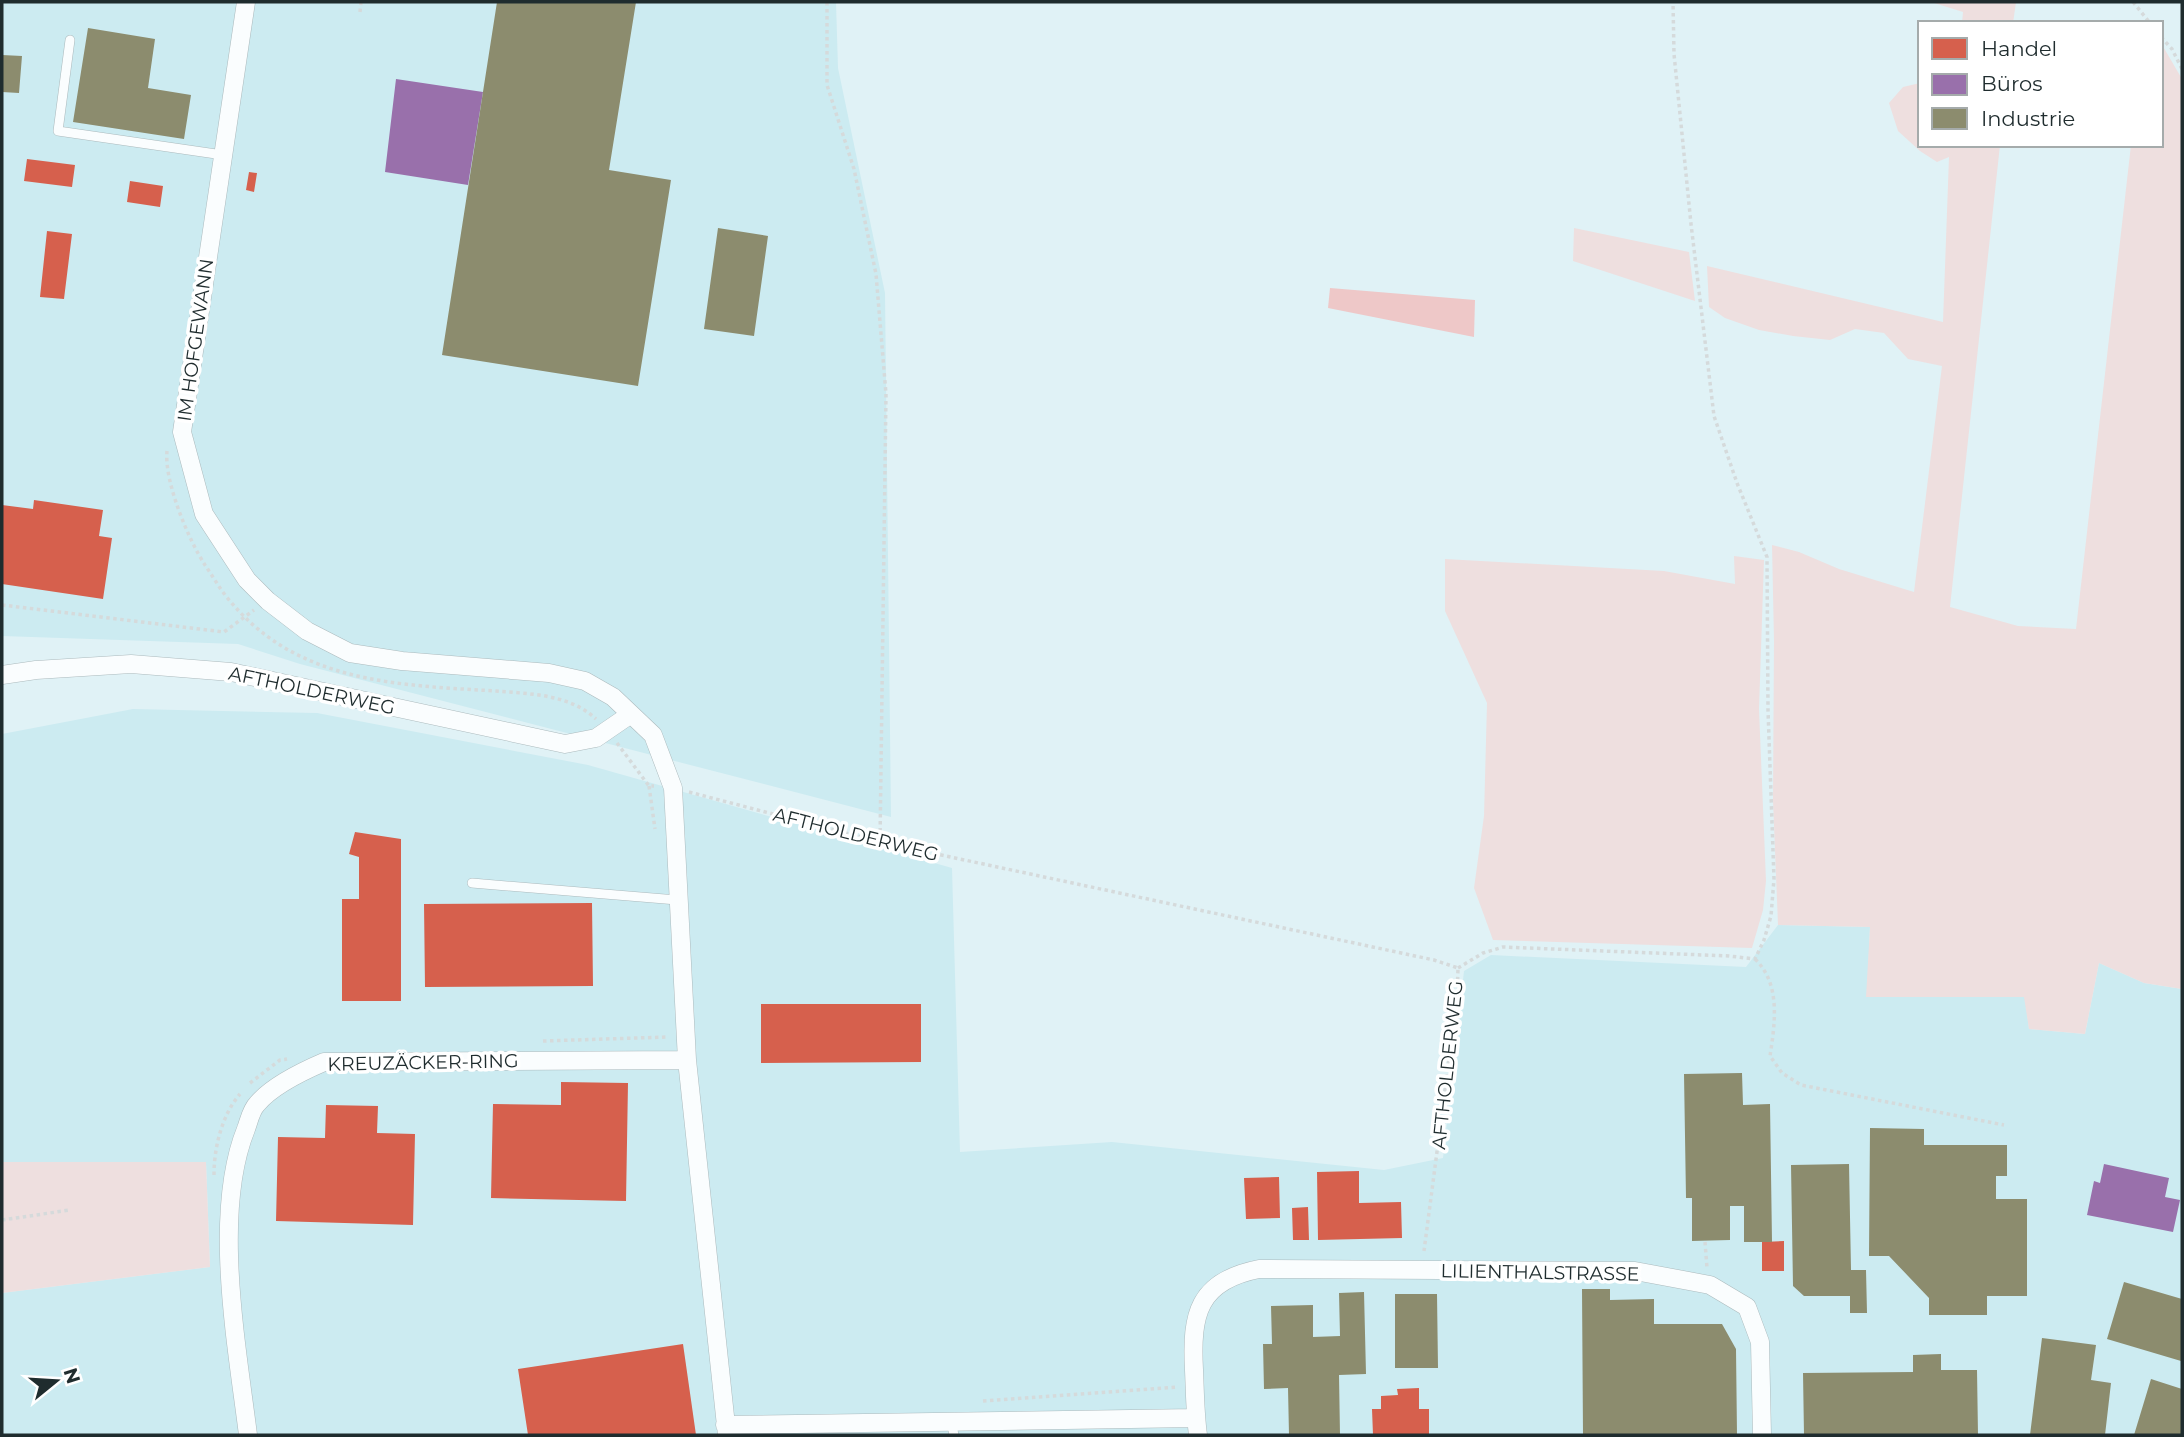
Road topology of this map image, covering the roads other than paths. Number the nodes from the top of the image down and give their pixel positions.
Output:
1 (246, 2) edge
2 (70, 40) dead end
3 (223, 155) junction
4 (2, 675) edge
5 (631, 714) junction
6 (472, 883) dead end
7 (677, 901) junction
8 (687, 1059) junction
9 (1197, 1426) edge
10 (952, 1428) edge
11 (726, 1430) edge
12 (248, 1435) edge
13 (1762, 1435) edge

1 - 3 street, IM HOFGEWANN
2 - 3 lane
3 - 5 street, IM HOFGEWANN
4 - 5 street, AFTHOLDERWEG
5 - 7 street
6 - 7 lane
7 - 8 street
8 - 11 street
8 - 12 street, KREUZÄCKER-RING
9 - 10 street
9 - 13 street, LILIENTHALSTRASSE
10 - 11 street

